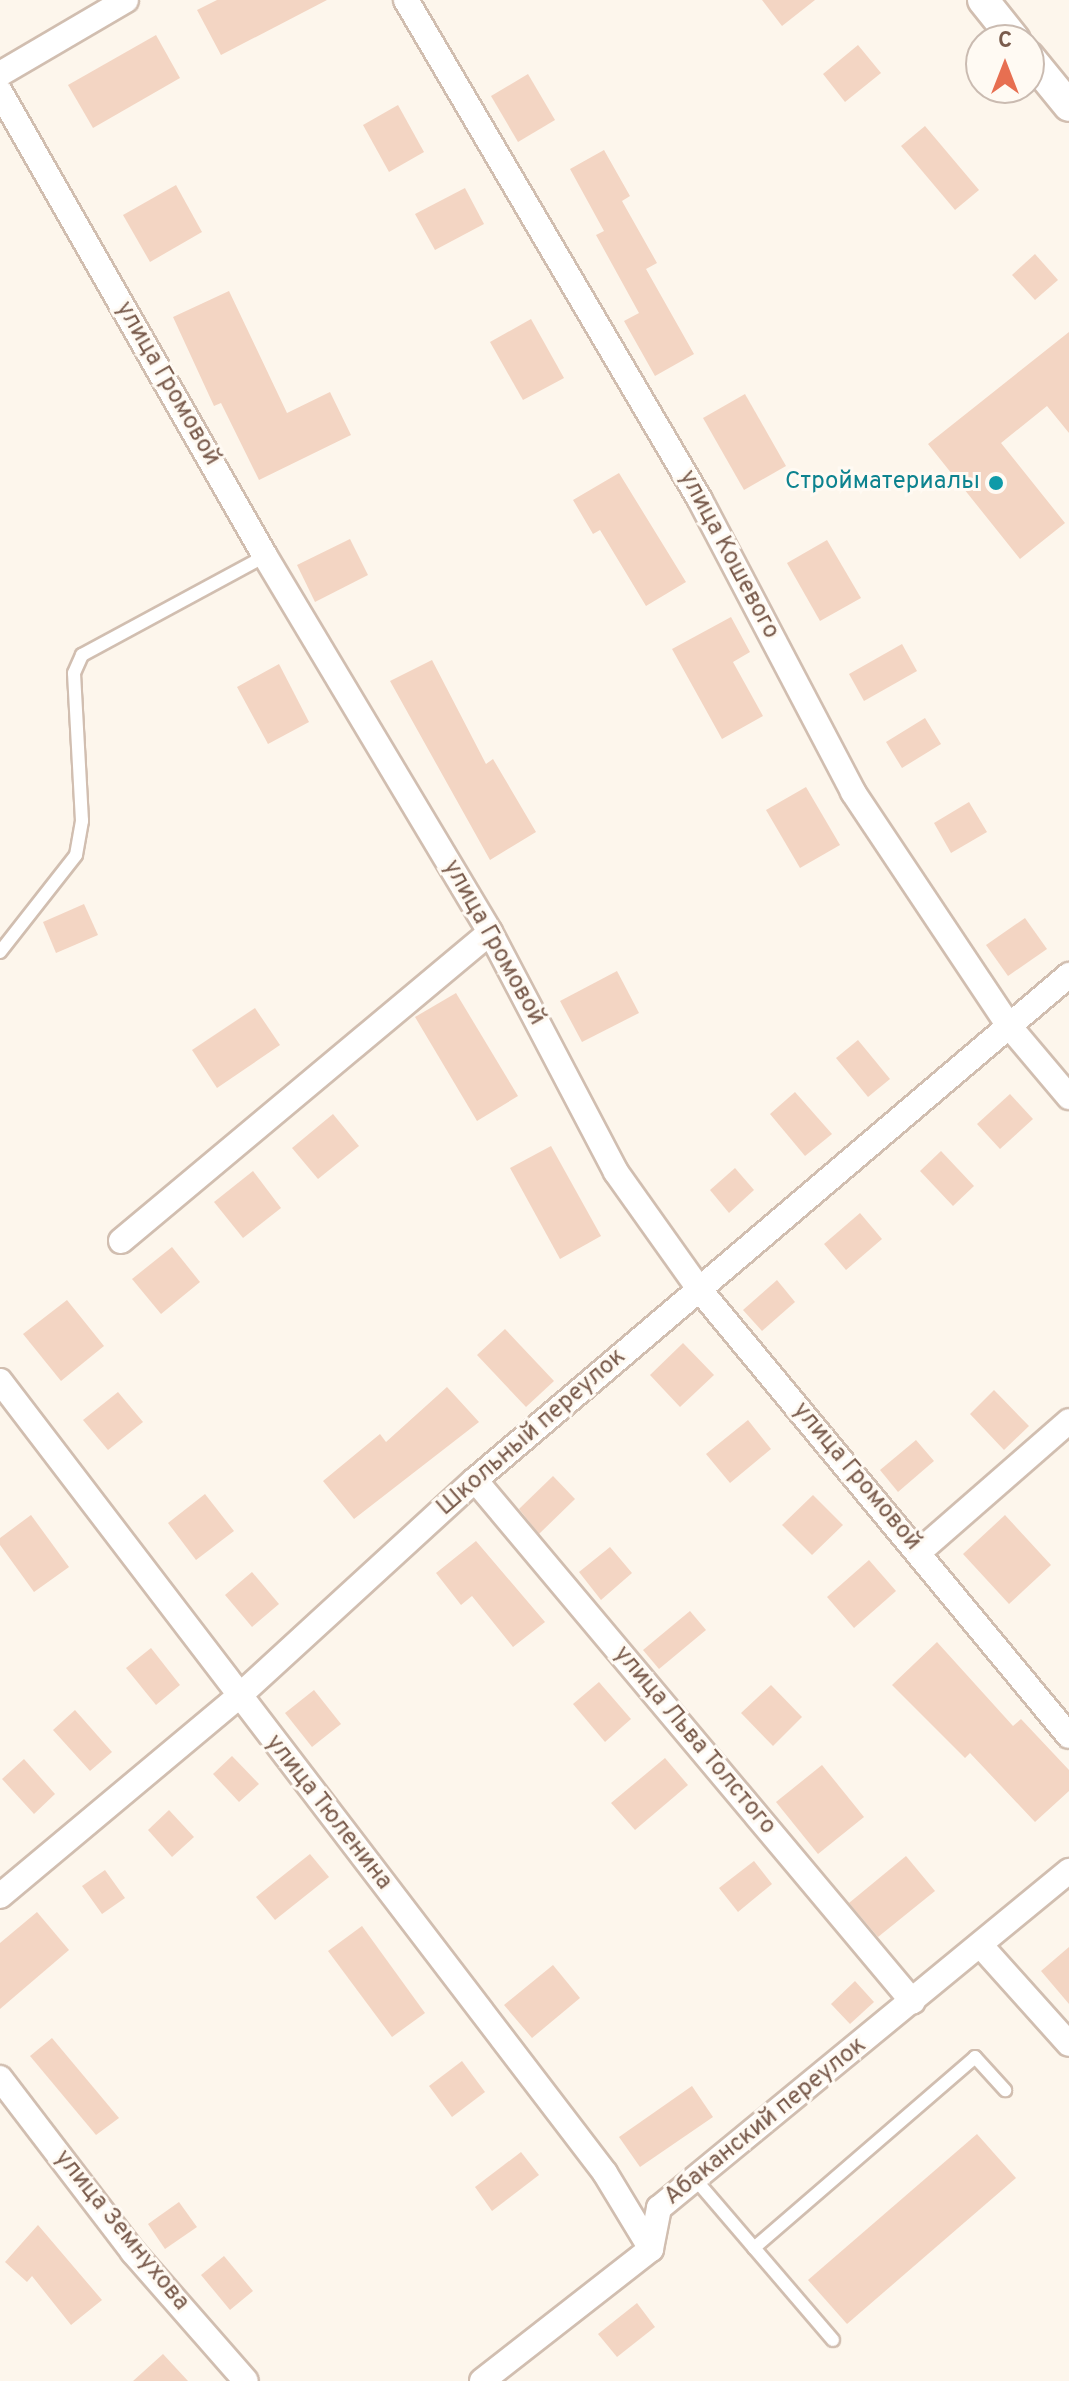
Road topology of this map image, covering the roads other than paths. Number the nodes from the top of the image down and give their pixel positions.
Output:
1 (126, 0) edge
2 (406, 0) edge
3 (983, 0) edge
4 (1002, 24) edge
5 (0, 74) edge
6 (1045, 77) edge
7 (0, 92) edge
8 (1069, 106) edge
9 (265, 556) junction
10 (490, 932) junction
11 (0, 952) edge
12 (1069, 975) edge
13 (1009, 1026) junction
14 (1069, 1097) edge
15 (121, 1241) dead end
16 (699, 1289) junction
17 (0, 1381) edge
18 (1069, 1421) edge
19 (475, 1480) junction
20 (919, 1552) junction
21 (238, 1697) junction
22 (1069, 1736) edge
23 (1069, 1871) edge
24 (0, 1896) edge
25 (982, 1947) junction
26 (913, 2002) junction
27 (1069, 2044) edge
28 (0, 2078) edge
29 (1005, 2090) dead end
30 (695, 2179) junction
31 (754, 2248) junction
32 (651, 2249) junction
33 (833, 2340) dead end
34 (246, 2381) edge
35 (482, 2381) edge

1 - 5 street
2 - 13 street, улица Кошевого
3 - 4 street
6 - 8 street
7 - 9 street, улица Громовой
9 - 10 street, улица Громовой
9 - 11 lane
10 - 15 street
10 - 16 street, улица Громовой
12 - 13 street, Школьный переулок
13 - 14 street, улица Кошевого
13 - 16 street, Школьный переулок
16 - 19 street, Школьный переулок
16 - 20 street, улица Громовой
17 - 21 street, улица Тюленина
18 - 20 street
19 - 21 street, Школьный переулок
19 - 26 street, улица Льва Толстого
20 - 22 street, улица Громовой
21 - 24 street, Школьный переулок
21 - 32 street, улица Тюленина
23 - 25 street, Абаканский переулок
25 - 26 street, Абаканский переулок
25 - 27 street
26 - 30 street, Абаканский переулок
28 - 34 street, улица Земнухова
29 - 31 lane
30 - 31 lane
30 - 32 street, Абаканский переулок
31 - 33 lane
32 - 35 street

